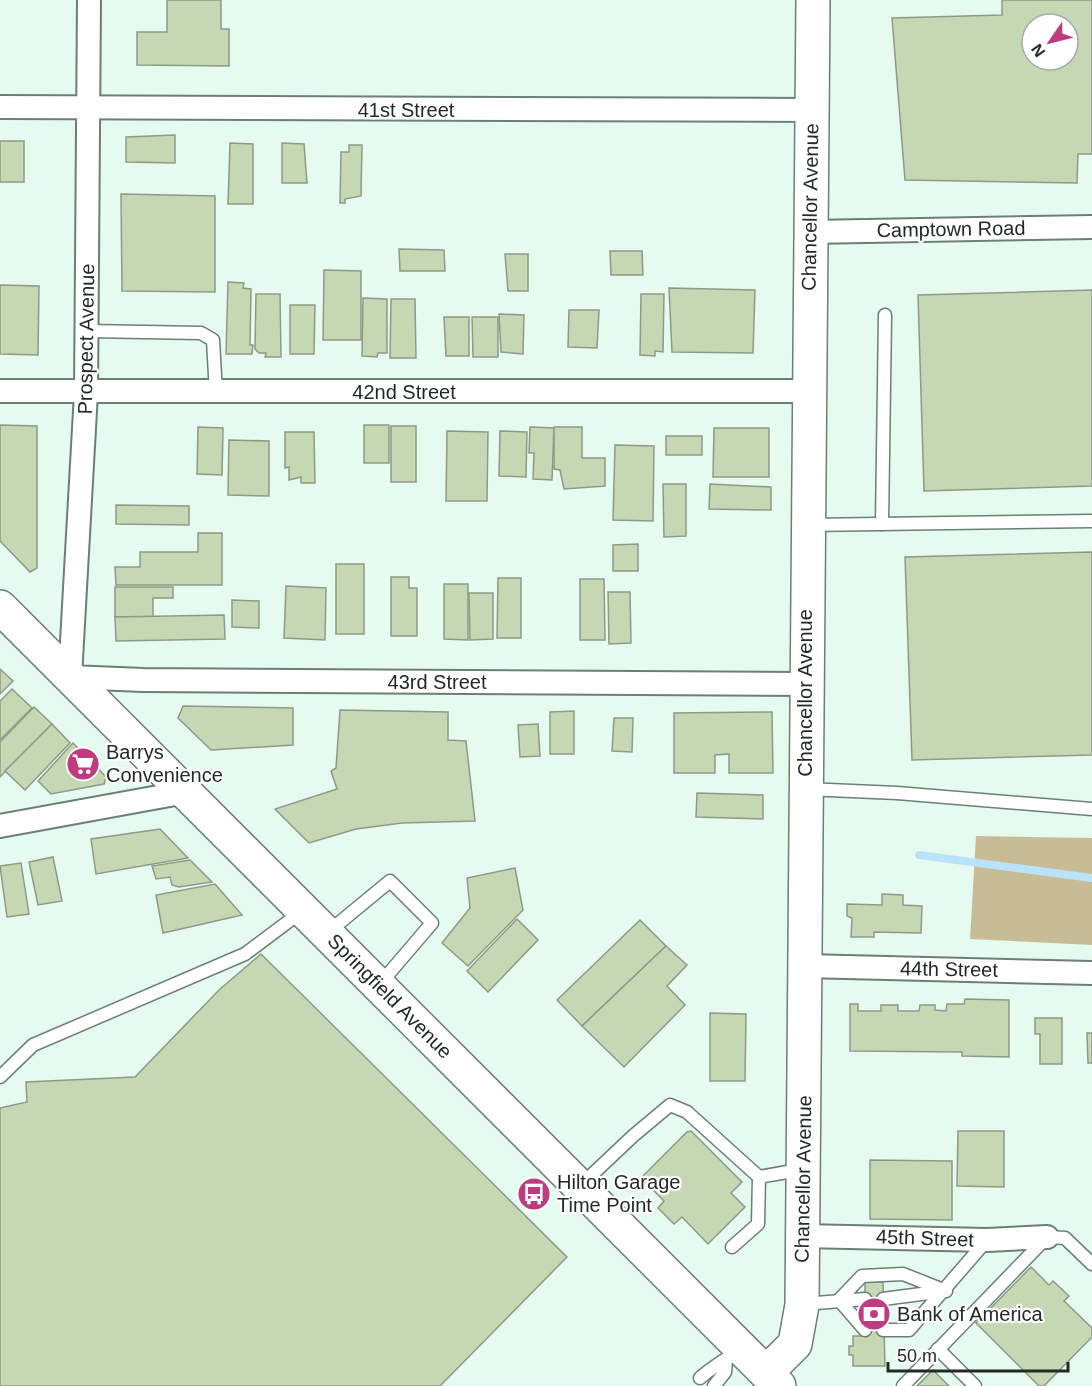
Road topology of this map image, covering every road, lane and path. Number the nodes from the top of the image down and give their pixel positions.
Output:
1 (89, 0) edge
2 (813, 0) edge
3 (0, 107) edge
4 (88, 109) junction
5 (811, 110) junction
6 (1092, 227) edge
7 (810, 231) junction
8 (885, 315) dead end
9 (87, 331) junction
10 (0, 391) edge
11 (807, 391) junction
12 (86, 393) junction
13 (216, 393) junction
14 (1092, 521) edge
15 (882, 524) junction
16 (806, 525) junction
17 (0, 607) edge
18 (70, 677) junction
19 (804, 684) junction
20 (805, 789) junction
21 (186, 792) junction
22 (1092, 810) edge
23 (0, 826) edge
24 (294, 900) junction
25 (327, 933) junction
26 (805, 966) junction
27 (1092, 973) edge
28 (379, 986) junction
29 (0, 1077) edge
30 (804, 1170) junction
31 (759, 1177) junction
32 (579, 1186) junction
33 (802, 1236) junction
34 (1047, 1237) junction
35 (987, 1240) junction
36 (732, 1247) dead end
37 (1092, 1264) edge
38 (945, 1291) junction
39 (865, 1299) dead end
40 (883, 1299) dead end
41 (838, 1300) junction
42 (802, 1305) junction
43 (865, 1330) dead end
44 (883, 1330) dead end
45 (938, 1349) junction
46 (733, 1354) junction
47 (700, 1378) dead end
48 (773, 1379) edge
49 (714, 1386) edge
50 (903, 1386) edge
51 (975, 1386) edge

1 - 4 street, Prospect Avenue
2 - 5 main road, Chancellor Avenue
3 - 4 street, 41st Street
4 - 5 street, 41st Street
4 - 9 street, Prospect Avenue
5 - 7 main road, Chancellor Avenue
6 - 7 street, Camptown Road
7 - 11 main road, Chancellor Avenue
8 - 15 lane
9 - 12 street, Prospect Avenue
9 - 13 lane
10 - 12 street, 42nd Street
11 - 13 street, 42nd Street
11 - 16 main road, Chancellor Avenue
12 - 13 street, 42nd Street
12 - 18 street, Prospect Avenue
14 - 15 lane
15 - 16 lane
16 - 19 main road, Chancellor Avenue
17 - 18 main road, Springfield Avenue
18 - 19 street, 43rd Street
18 - 21 main road, Springfield Avenue
19 - 20 main road, Chancellor Avenue
20 - 22 lane
20 - 26 main road, Chancellor Avenue
21 - 23 street
21 - 24 main road, Springfield Avenue
24 - 25 main road, Springfield Avenue
24 - 29 lane
25 - 28 main road, Springfield Avenue
25 - 28 lane
26 - 27 street, 44th Street
26 - 30 main road, Chancellor Avenue
28 - 32 main road, Springfield Avenue
30 - 31 lane
30 - 33 main road, Chancellor Avenue
31 - 32 lane
31 - 36 lane
32 - 46 main road, Springfield Avenue
33 - 35 street, 45th Street
33 - 42 main road, Chancellor Avenue
34 - 35 street, 45th Street
34 - 37 lane
34 - 45 lane
35 - 38 lane
38 - 40 lane
38 - 41 lane
38 - 44 lane
39 - 41 lane
41 - 42 lane
41 - 43 lane
42 - 48 main road, Chancellor Avenue
45 - 50 lane
45 - 51 lane
46 - 47 lane
46 - 48 main road, Springfield Avenue
46 - 49 lane

